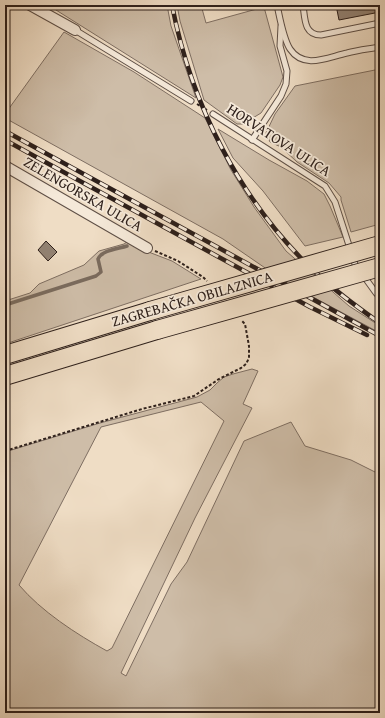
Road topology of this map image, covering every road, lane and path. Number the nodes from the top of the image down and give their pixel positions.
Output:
1 (30, 5) edge
2 (277, 5) edge
3 (303, 5) edge
4 (282, 23) junction
5 (380, 23) edge
6 (75, 30) joint
7 (380, 47) edge
8 (191, 101) joint
9 (213, 114) joint
10 (252, 140) junction
11 (5, 166) edge
12 (380, 245) edge
13 (147, 248) joint
14 (380, 268) edge
15 (209, 283) dead end
16 (380, 297) edge
17 (240, 318) dead end
18 (5, 355) edge
19 (5, 376) edge
20 (5, 451) edge

1 - 6 street
2 - 4 lane
3 - 5 lane
4 - 7 lane
4 - 10 lane
6 - 8 lane
8 - 9 path
9 - 10 lane, HORVATOVA ULICA
10 - 16 lane, HORVATOVA ULICA
11 - 13 street, ZELENGORSKA ULICA
12 - 18 highway, ZAGREBAČKA OBILAZNICA, bridge
13 - 15 path
14 - 19 highway, ZAGREBAČKA OBILAZNICA, bridge
17 - 20 path

